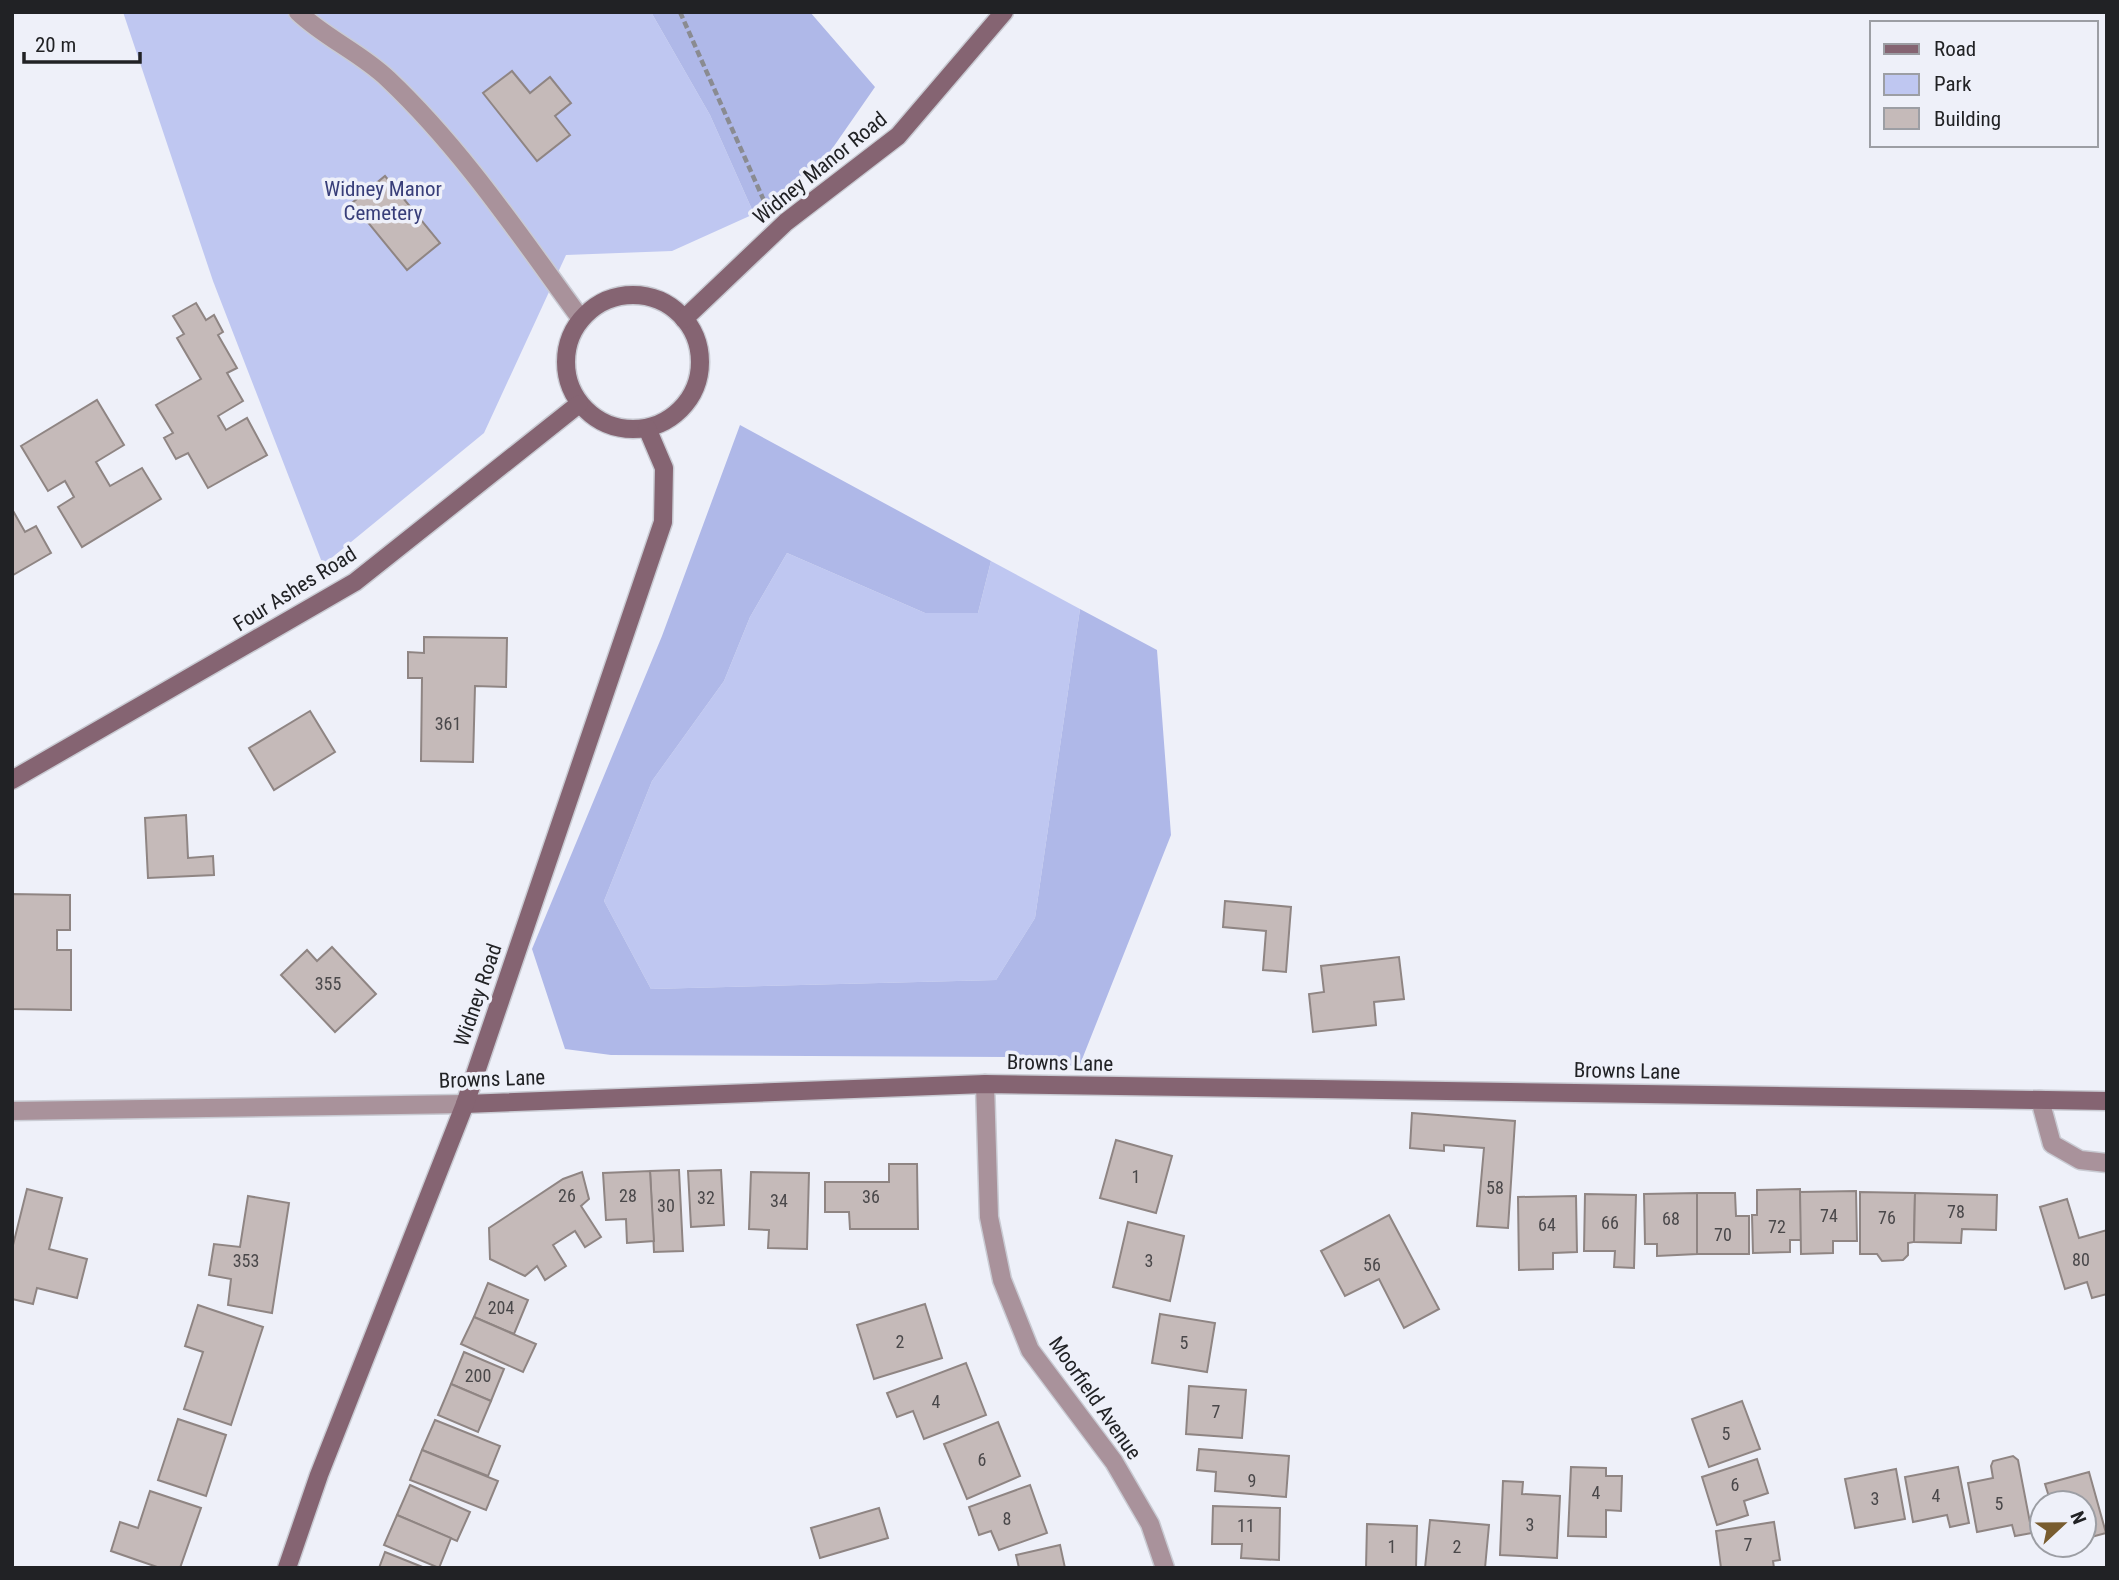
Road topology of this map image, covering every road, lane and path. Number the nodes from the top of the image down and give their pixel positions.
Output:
1 (298, 12) edge
2 (680, 12) edge
3 (1004, 12) edge
4 (786, 222) junction
5 (581, 319) junction
6 (684, 319) junction
7 (579, 404) junction
8 (647, 428) junction
9 (12, 780) edge
10 (985, 1084) junction
11 (2040, 1100) junction
12 (2107, 1101) edge
13 (465, 1104) junction
14 (12, 1111) edge
15 (2107, 1163) edge
16 (287, 1568) edge
17 (1165, 1568) edge

1 - 5 street
2 - 4 path
3 - 4 street, Widney Manor Road
4 - 6 street, Widney Manor Road
5 - 6 street
5 - 7 street
6 - 8 street
7 - 8 street
7 - 9 street, Four Ashes Road
8 - 13 street, Widney Road
10 - 11 street, Browns Lane
10 - 13 street, Browns Lane
10 - 17 street, Moorfield Avenue
11 - 12 street, Browns Lane
11 - 15 street
13 - 14 street, Browns Lane
13 - 16 street, Widney Road

